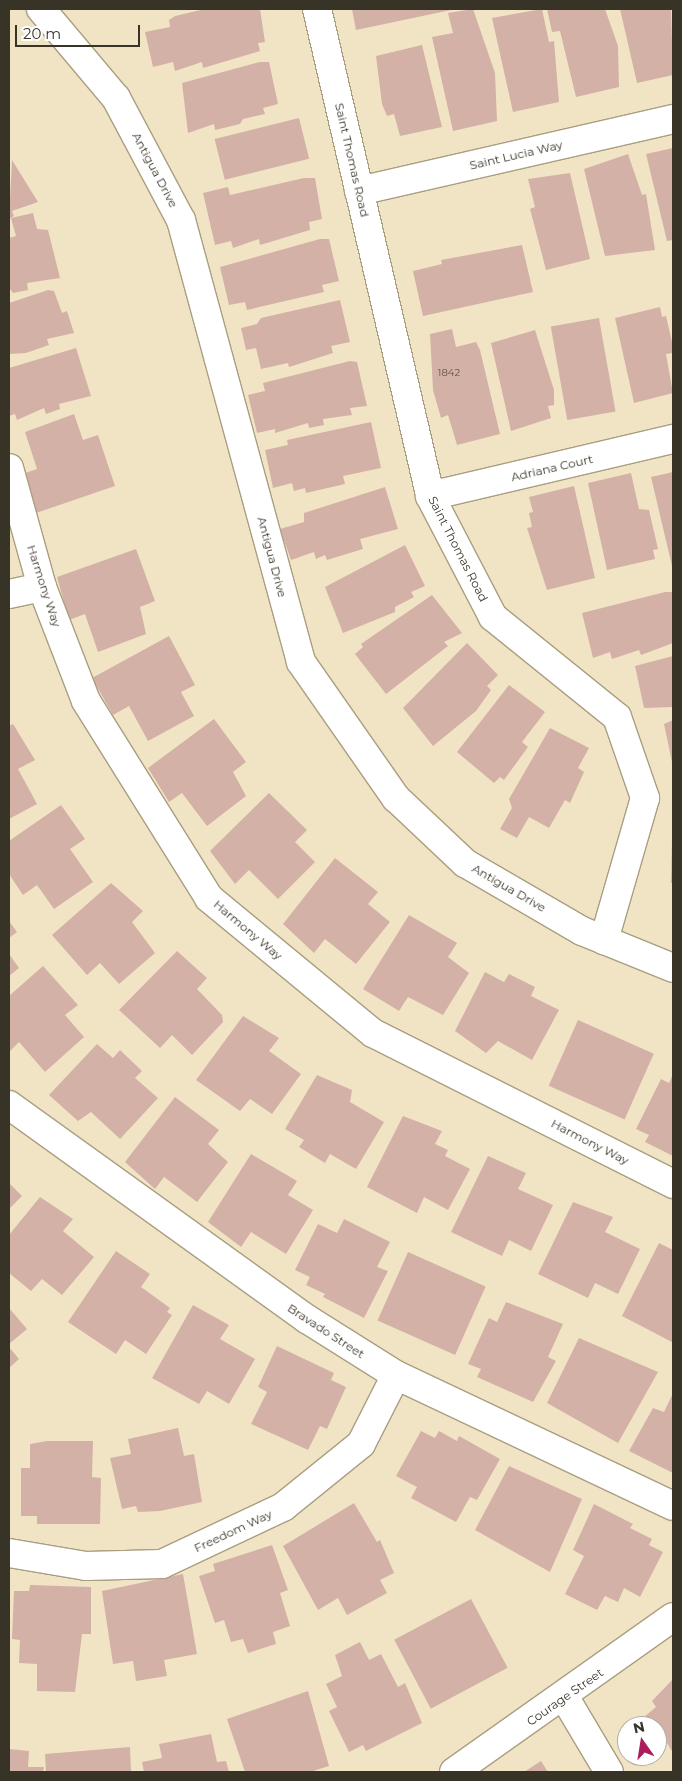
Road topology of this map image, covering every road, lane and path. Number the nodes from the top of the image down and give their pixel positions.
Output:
1 (41, 9) edge
2 (317, 9) edge
3 (673, 119) edge
4 (359, 191) junction
5 (673, 439) edge
6 (9, 468) edge
7 (430, 496) junction
8 (42, 586) junction
9 (9, 594) edge
10 (604, 940) junction
11 (673, 968) edge
12 (9, 1104) edge
13 (673, 1184) edge
14 (396, 1375) junction
15 (673, 1506) edge
16 (9, 1553) edge
17 (673, 1617) edge
18 (565, 1698) junction
19 (454, 1772) edge
20 (610, 1772) edge

1 - 10 street, Antigua Drive
2 - 4 street, Saint Thomas Road
3 - 4 street, Saint Lucia Way
4 - 7 street, Saint Thomas Road
5 - 7 street, Adriana Court
6 - 8 street, Harmony Way
7 - 10 street, Saint Thomas Road
8 - 9 street
8 - 13 street, Harmony Way
10 - 11 street, Antigua Drive
12 - 14 street, Bravado Street
14 - 15 street, Bravado Street
14 - 16 street, Freedom Way
17 - 18 street, Courage Street
18 - 19 street, Courage Street
18 - 20 street

